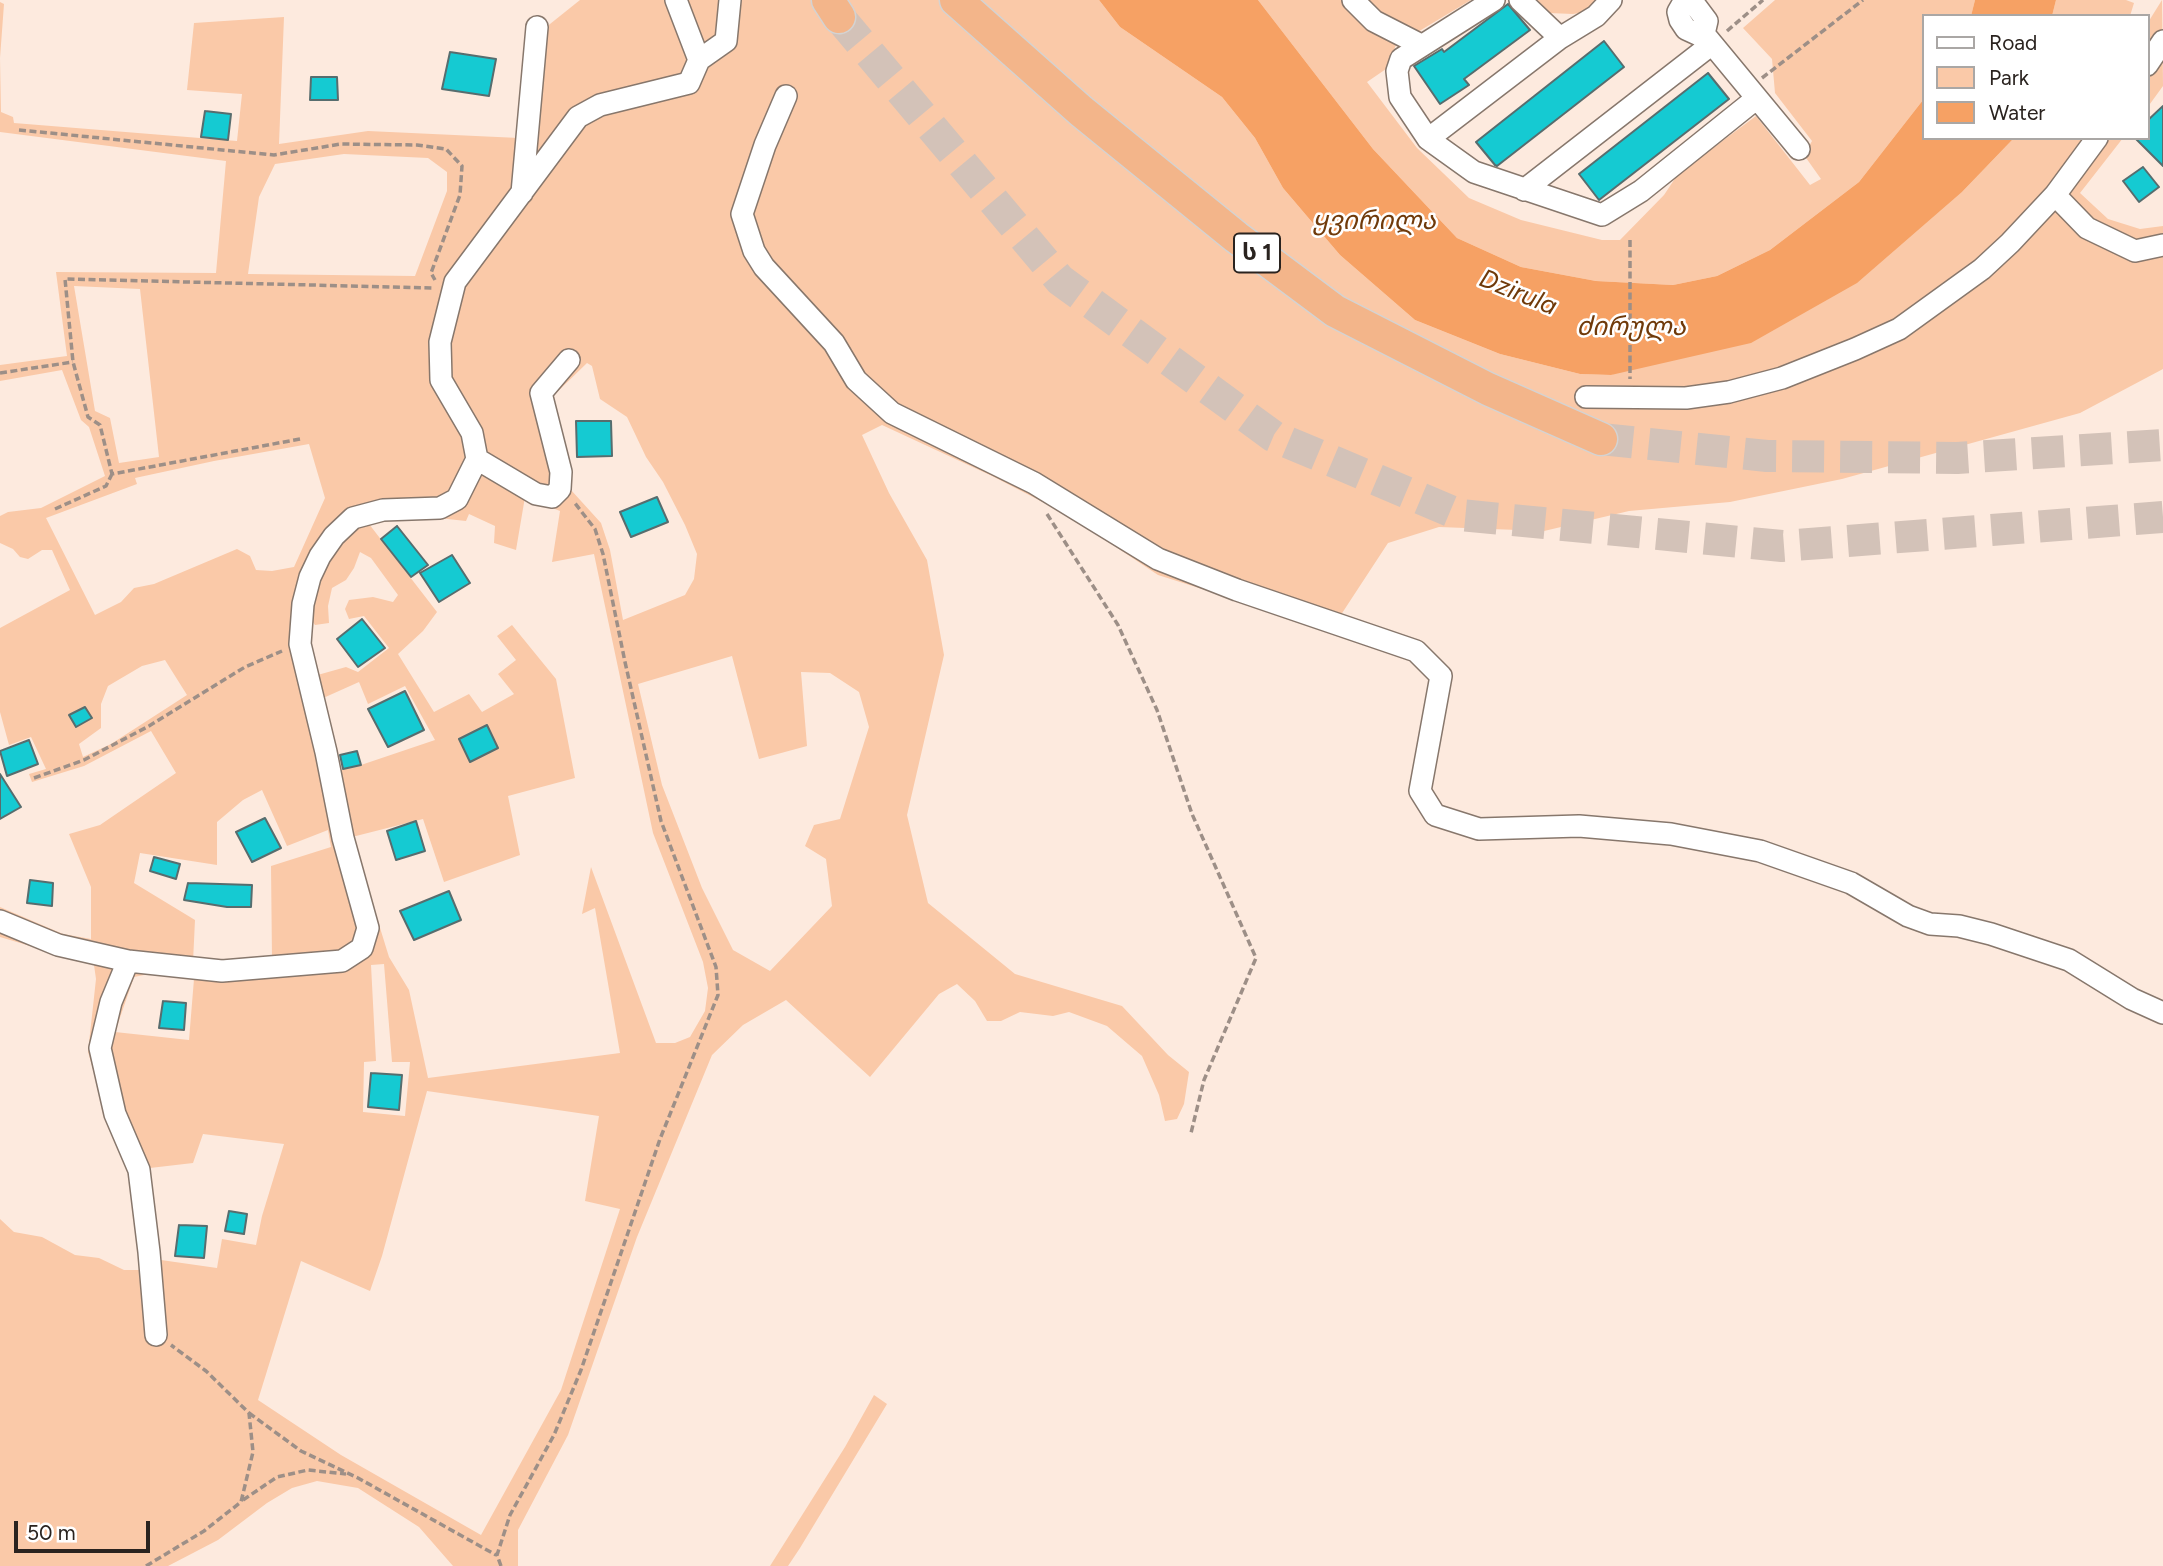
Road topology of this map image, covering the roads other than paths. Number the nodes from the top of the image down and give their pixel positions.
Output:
1 (676, 0) edge
2 (730, 0) edge
3 (956, 0) edge
4 (1353, 0) edge
5 (1493, 0) edge
6 (1520, 0) edge
7 (1611, 0) edge
8 (1677, 2) edge
9 (537, 27) dead end
10 (1560, 38) junction
11 (1708, 39) junction
12 (2163, 41) edge
13 (1421, 45) junction
14 (699, 60) junction
15 (2149, 62) edge
16 (1753, 93) junction
17 (786, 96) dead end
18 (1428, 139) junction
19 (2096, 140) edge
20 (1799, 149) dead end
21 (1524, 190) junction
22 (522, 195) junction
23 (2055, 195) junction
24 (2163, 245) edge
25 (569, 360) dead end
26 (1586, 397) dead end
27 (1601, 439) tunnel mouth
28 (477, 458) junction
29 (0, 921) edge
30 (128, 961) junction
31 (2163, 1013) edge
32 (156, 1335) road end

1 - 14 street
2 - 14 street
3 - 27 highway, ს 1
4 - 13 street
5 - 13 street
6 - 10 street
7 - 10 street
8 - 11 street
9 - 22 street
10 - 18 street
11 - 16 street
11 - 21 street
12 - 15 street
13 - 18 street
14 - 22 street
16 - 20 street
16 - 21 street
17 - 31 street
18 - 21 street
19 - 23 street
22 - 28 street
23 - 24 street
23 - 26 street
25 - 28 street
28 - 30 street
29 - 30 street
30 - 32 street

